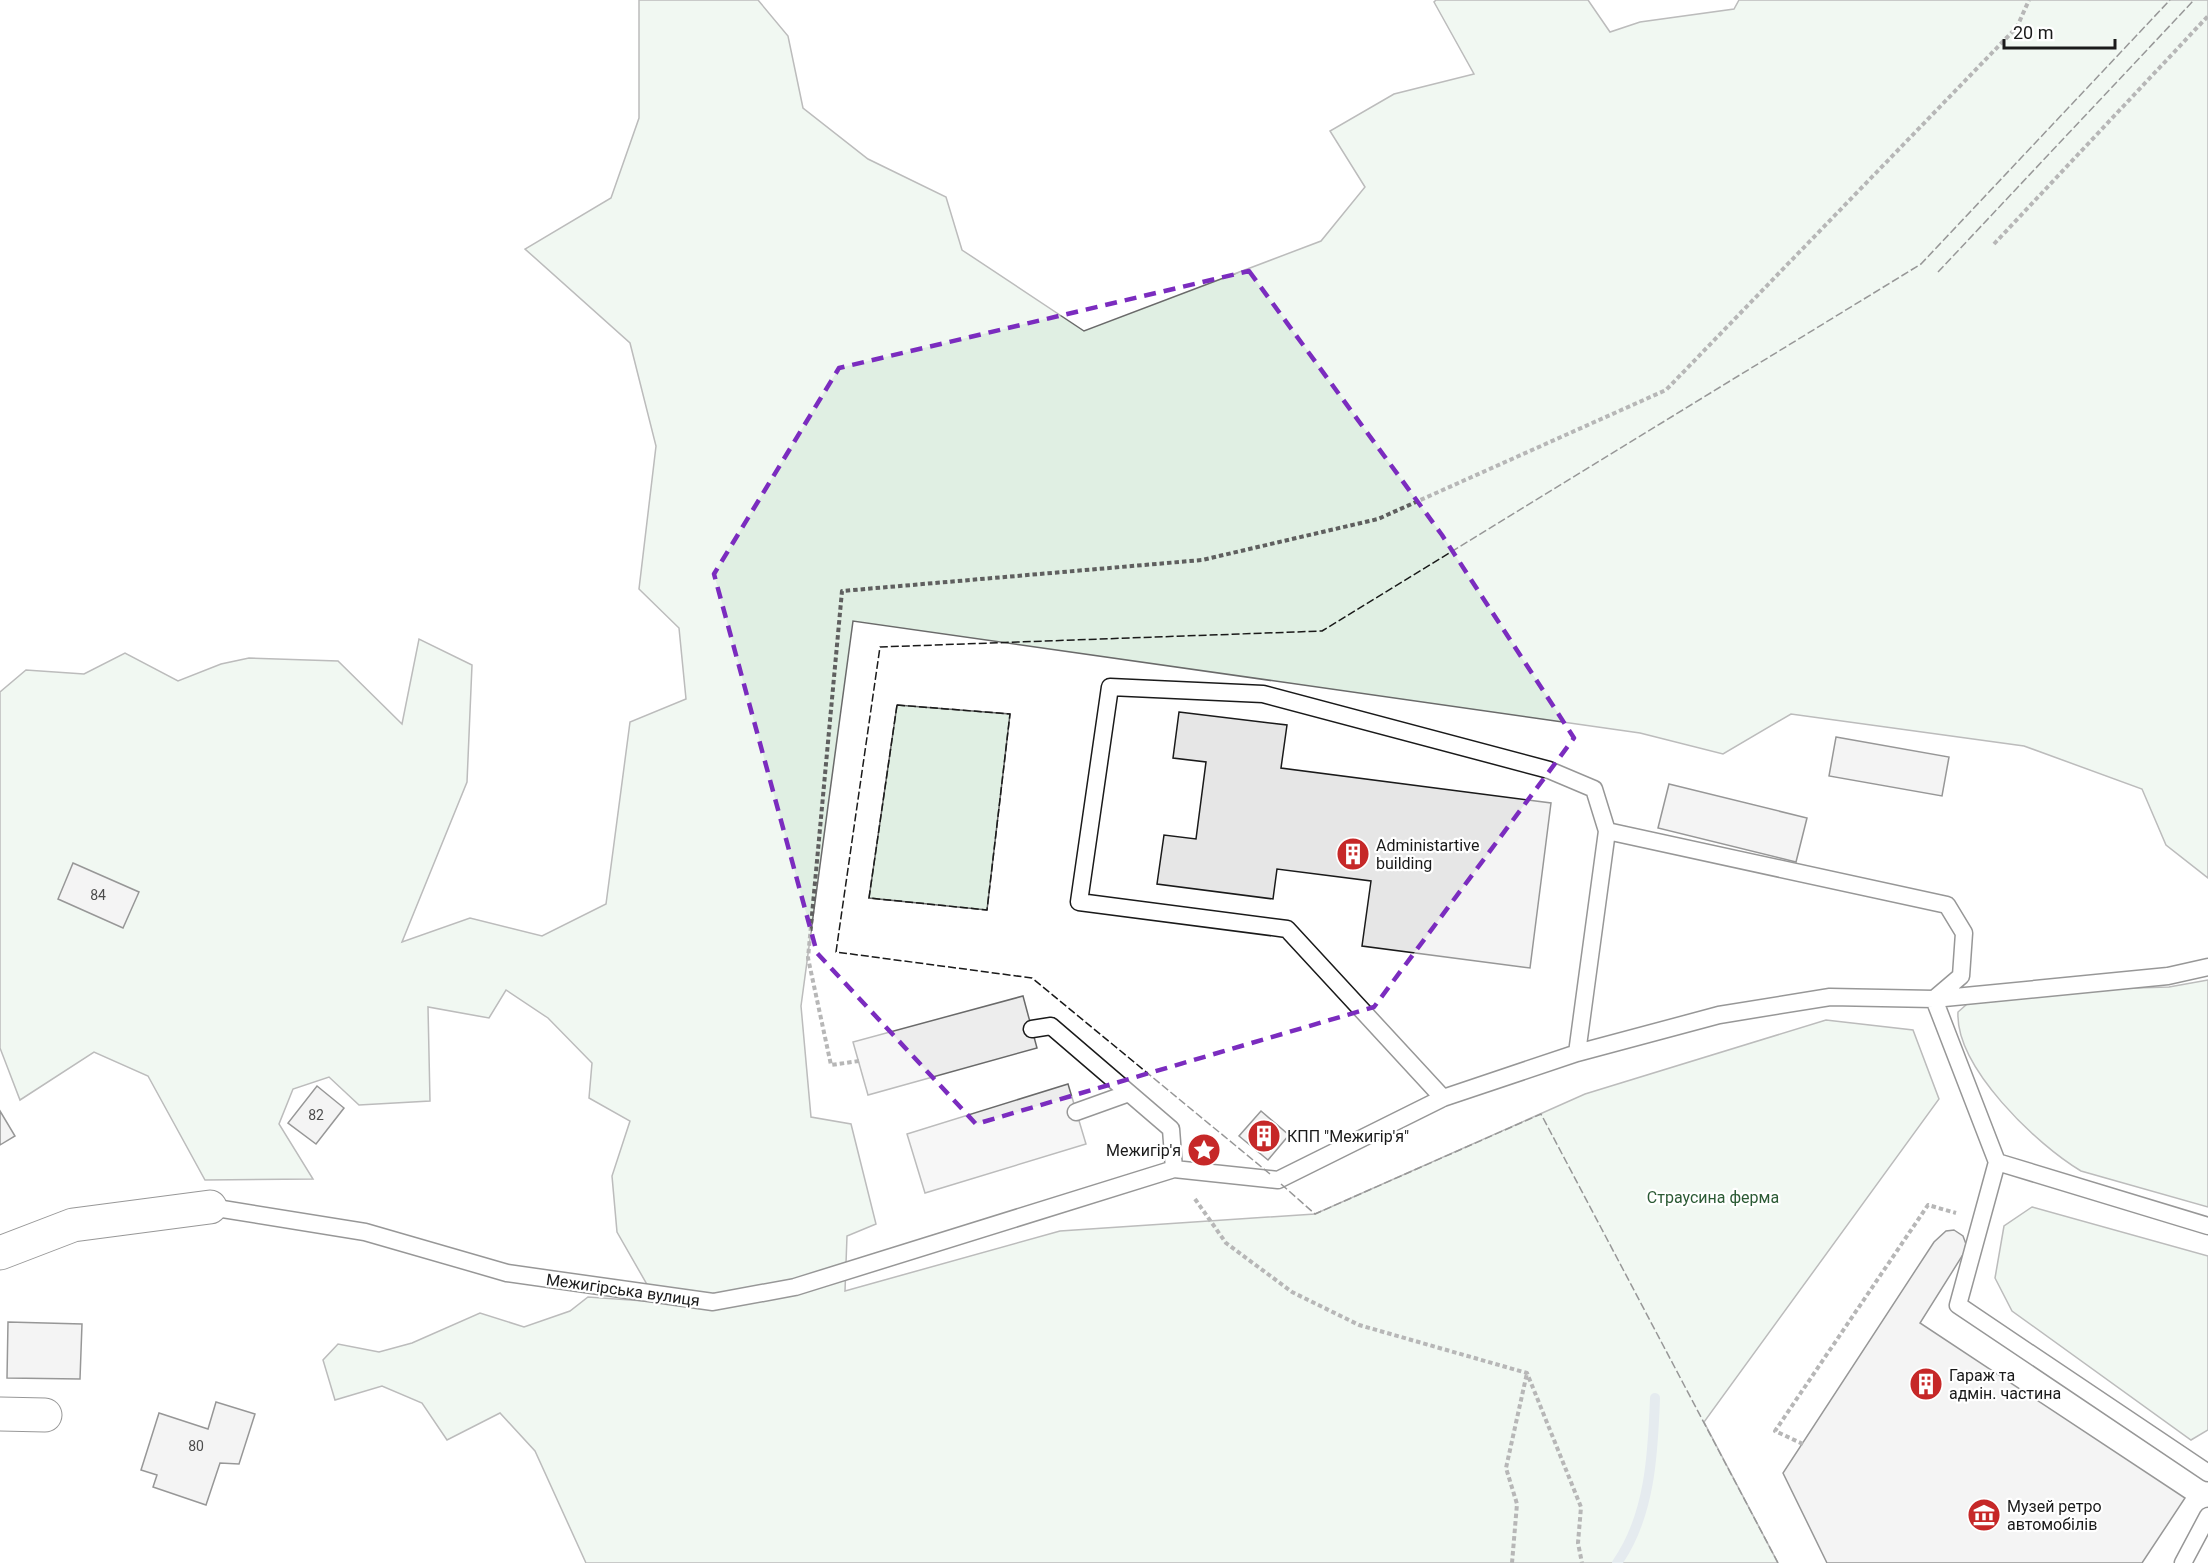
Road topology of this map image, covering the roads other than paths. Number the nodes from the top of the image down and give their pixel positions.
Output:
1 (1607, 831) junction
2 (2208, 967) edge
3 (1934, 999) junction
4 (1032, 1029) dead end
5 (1577, 1053) junction
6 (1129, 1093) junction
7 (1443, 1098) junction
8 (1076, 1112) dead end
9 (1997, 1161) junction
10 (1174, 1170) junction
11 (210, 1207) joint
12 (2208, 1226) edge
13 (0, 1253) edge
14 (0, 1414) edge
15 (45, 1415) dead end
16 (2208, 1473) edge
17 (2208, 1516) edge
18 (2184, 1563) edge

1 - 3 lane
1 - 5 lane
1 - 7 lane
2 - 3 lane
3 - 5 lane
3 - 9 lane
4 - 6 lane
5 - 7 lane
6 - 8 lane
6 - 10 lane
7 - 10 lane, Межигірська вулиця
9 - 12 lane
9 - 16 lane
10 - 11 lane, Межигірська вулиця
11 - 13 street, Межигірська вулиця
14 - 15 street
17 - 18 lane

